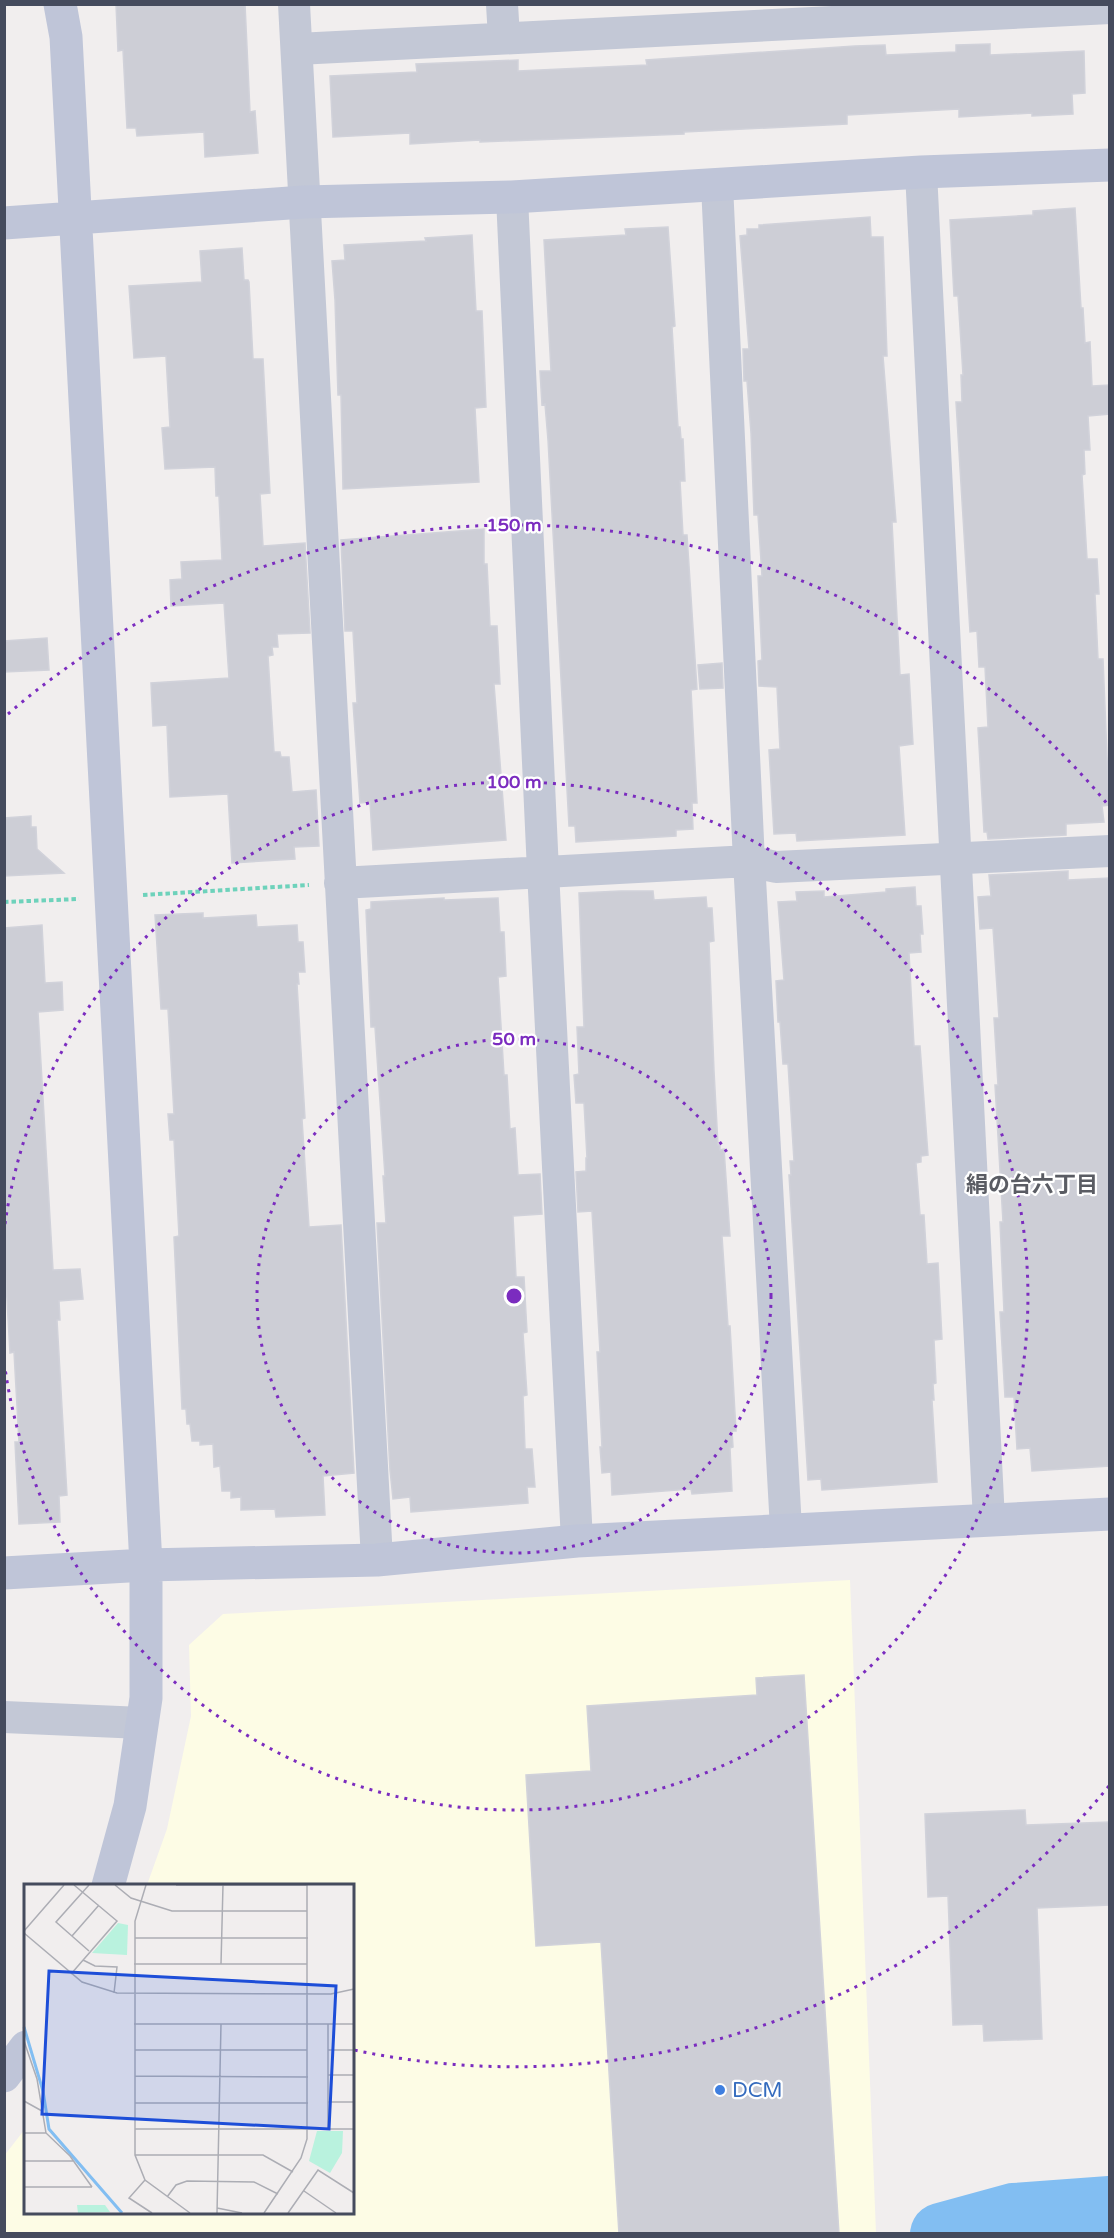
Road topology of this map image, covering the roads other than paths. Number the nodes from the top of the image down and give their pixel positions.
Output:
1 (60, 4) edge
2 (294, 4) edge
3 (502, 4) edge
4 (1110, 8) edge
5 (908, 11) edge
6 (694, 17) edge
7 (504, 38) junction
8 (297, 49) junction
9 (1110, 165) edge
10 (921, 172) junction
11 (717, 184) junction
12 (512, 197) junction
13 (304, 202) junction
14 (75, 219) junction
15 (4, 223) edge
16 (1110, 850) edge
17 (954, 857) junction
18 (749, 861) junction
19 (543, 871) junction
20 (340, 884) junction
21 (1110, 1514) edge
22 (989, 1520) junction
23 (786, 1529) junction
24 (577, 1540) junction
25 (376, 1560) junction
26 (146, 1564) junction
27 (4, 1573) edge
28 (4, 1717) edge
29 (142, 1723) junction
30 (109, 1884) edge

1 - 14 street
2 - 8 street
3 - 7 street
4 - 5 street
5 - 6 street
6 - 7 street
7 - 8 street
8 - 13 street
9 - 10 street
10 - 11 street
10 - 17 street
11 - 12 street
11 - 18 street
12 - 13 street
12 - 19 street
13 - 14 street
13 - 20 street
14 - 15 street
14 - 26 street
16 - 17 street
17 - 18 street
17 - 22 street
18 - 19 street
18 - 23 street
19 - 20 street
19 - 24 street
20 - 25 street
21 - 22 street
22 - 23 street
23 - 24 street
24 - 25 street
25 - 26 street
26 - 27 street
26 - 29 street
28 - 29 street
29 - 30 street

